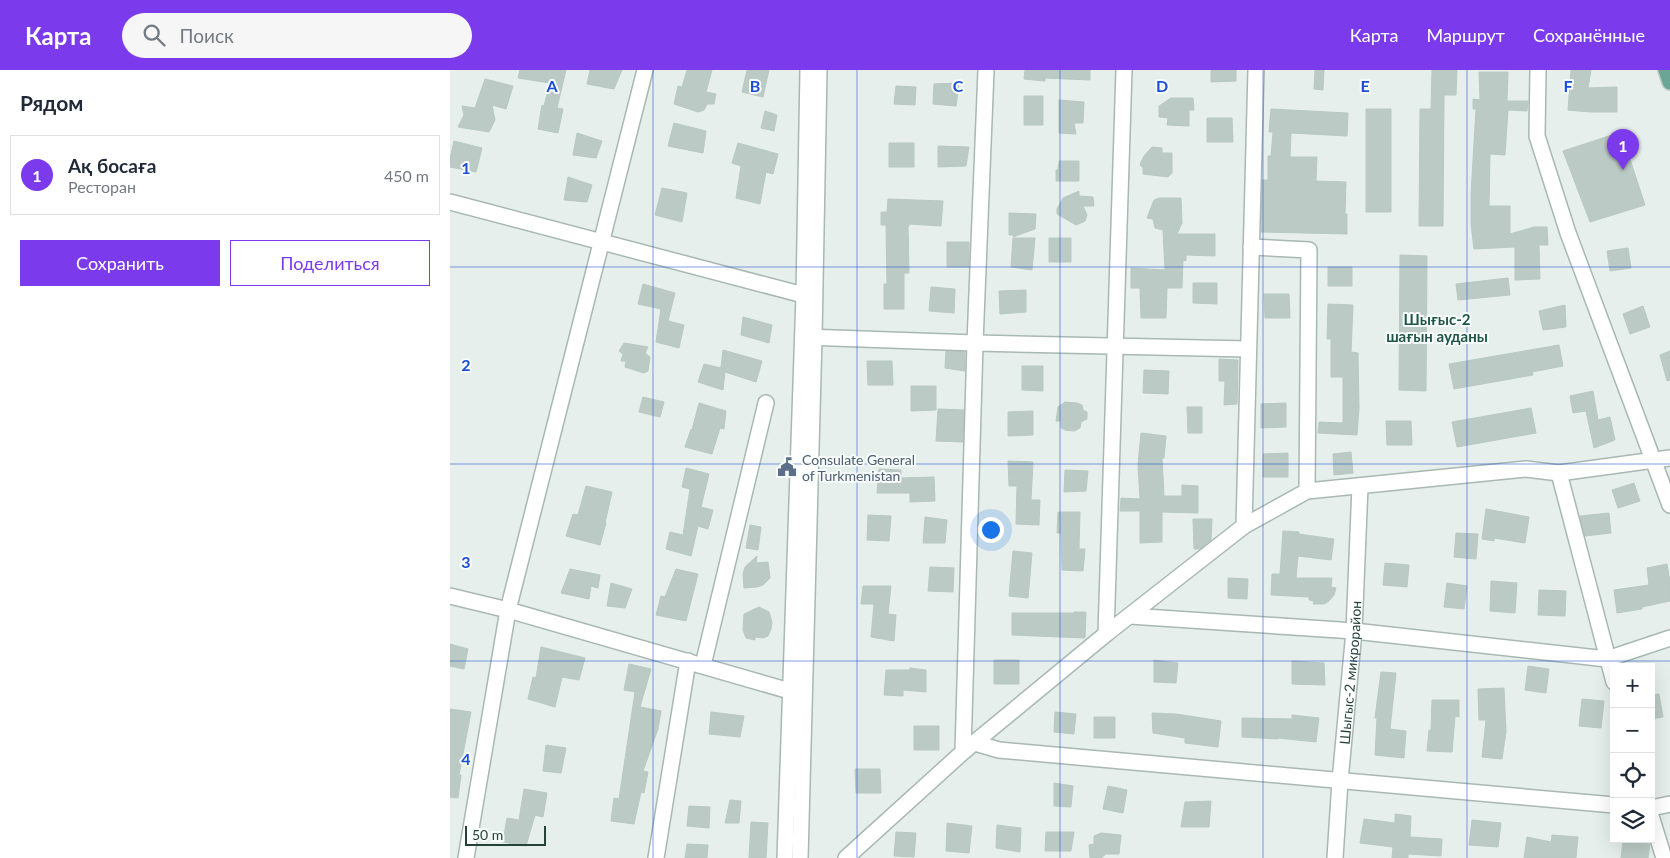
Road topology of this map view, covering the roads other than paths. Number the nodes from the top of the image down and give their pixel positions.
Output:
1 (645, 70) edge
2 (808, 70) edge
3 (819, 70) edge
4 (986, 70) edge
5 (1124, 70) edge
6 (1256, 70) edge
7 (1538, 70) edge
8 (1666, 70) edge
9 (1670, 82) edge
10 (450, 202) edge
11 (602, 242) junction
12 (1251, 247) junction
13 (809, 297) junction
14 (808, 337) junction
15 (975, 344) junction
16 (1116, 345) junction
17 (1248, 349) junction
18 (766, 403) dead end
19 (1670, 458) edge
20 (1654, 459) junction
21 (1559, 473) junction
22 (1360, 486) junction
23 (1307, 491) junction
24 (1670, 504) edge
25 (1244, 526) junction
26 (450, 596) edge
27 (508, 610) junction
28 (1130, 616) junction
29 (1354, 631) junction
30 (1106, 634) junction
31 (1670, 638) edge
32 (1607, 659) junction
33 (695, 663) junction
34 (1610, 669) edge
35 (798, 693) junction
36 (969, 748) junction
37 (1340, 781) junction
38 (1670, 804) edge
39 (1610, 805) edge
40 (1655, 807) edge
41 (1655, 829) edge
42 (466, 858) edge
43 (656, 858) edge
44 (785, 858) edge
45 (800, 858) edge
46 (846, 858) edge
47 (1334, 858) edge
48 (1664, 858) edge

1 - 11 street
2 - 13 street
3 - 13 street
4 - 15 street
5 - 16 street
6 - 12 street
7 - 20 street
8 - 9 main road
10 - 11 street
11 - 13 street
11 - 27 street
12 - 17 street
12 - 23 street
13 - 14 street
14 - 15 street
14 - 35 street
15 - 16 street
15 - 36 street
16 - 17 street
16 - 30 street
17 - 25 street
18 - 33 street
19 - 20 street
20 - 21 street
20 - 24 street
21 - 22 street
21 - 32 street
22 - 23 street
22 - 29 street, Шыгыс-2 микрорайон
23 - 25 street
25 - 28 street
26 - 27 street
27 - 33 street
27 - 42 street
28 - 29 street
28 - 30 street
29 - 32 street
29 - 37 street, Шыгыс-2 микрорайон
30 - 36 street
31 - 32 street
32 - 34 street
33 - 35 street
33 - 43 street
35 - 44 street
35 - 45 street
36 - 37 street
36 - 46 street
37 - 39 street
37 - 47 street, Шыгыс-2 микрорайон
38 - 40 street
41 - 48 street

